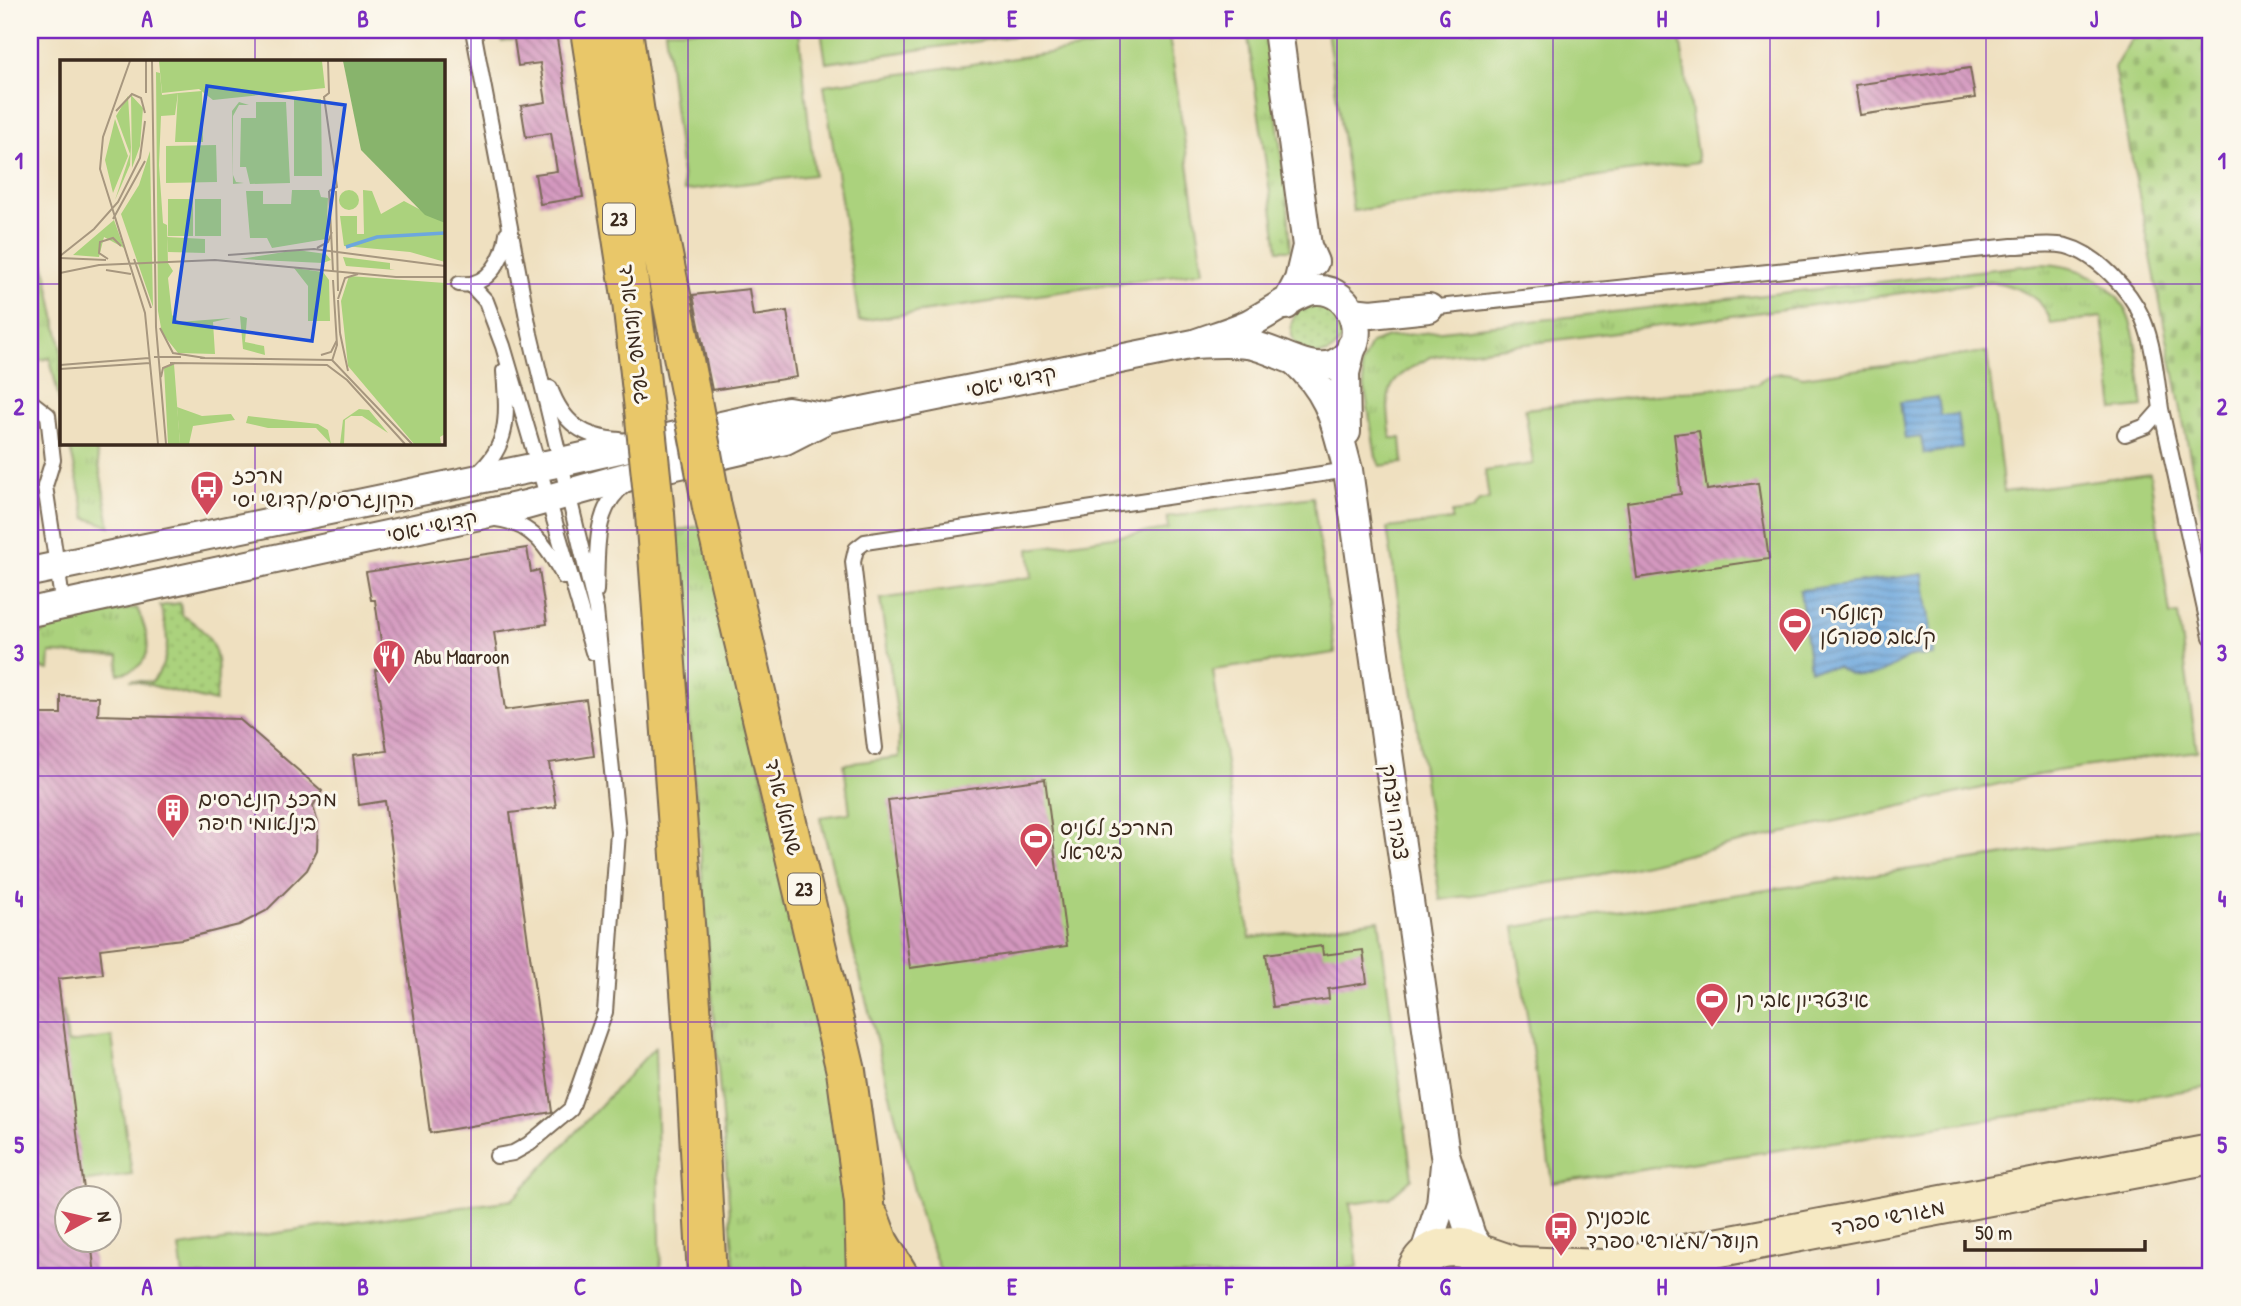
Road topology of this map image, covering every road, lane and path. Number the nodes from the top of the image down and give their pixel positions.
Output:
1 (473, 30) edge
2 (590, 30) edge
3 (623, 30) edge
4 (1278, 30) edge
5 (508, 217) junction
6 (1307, 246) junction
7 (1287, 304) junction
8 (1346, 304) junction
9 (1429, 308) joint
10 (530, 334) junction
11 (1194, 344) junction
12 (1352, 345) junction
13 (503, 346) junction
14 (1294, 360) junction
15 (30, 401) edge
16 (2161, 409) junction
17 (828, 418) junction
18 (647, 425) junction
19 (2125, 434) dead end
20 (549, 465) junction
21 (1348, 470) junction
22 (641, 473) junction
23 (470, 481) junction
24 (45, 486) junction
25 (30, 488) edge
26 (557, 496) junction
27 (712, 507) joint
28 (477, 516) junction
29 (58, 567) junction
30 (30, 572) edge
31 (63, 606) junction
32 (596, 610) junction
33 (30, 612) edge
34 (580, 614) junction
35 (2211, 637) edge
36 (600, 673) junction
37 (875, 748) dead end
38 (2211, 1154) edge
39 (1445, 1155) junction
40 (497, 1156) dead end
41 (700, 1180) junction
42 (864, 1202) junction
43 (1490, 1262) edge
44 (1414, 1272) edge
45 (1594, 1272) edge
46 (694, 1276) edge
47 (707, 1276) edge
48 (866, 1276) edge
49 (899, 1276) edge

1 - 5 lane
2 - 18 highway, גשר שמואל ארד / 23
3 - 27 highway, גשר שמואל ארד / 23, bridge
4 - 6 street
5 - 10 lane
5 - 13 lane
6 - 7 street
6 - 8 street
7 - 8 street
7 - 11 street, קדושי יאסי
7 - 14 street
8 - 9 street
8 - 12 street
9 - 16 lane
10 - 18 lane
10 - 20 lane
11 - 14 street, קדושי יאסי
11 - 17 street, קדושי יאסי
12 - 14 street
12 - 21 street, צביה ויצחק
13 - 20 lane
13 - 23 lane
14 - 21 street, צביה ויצחק
15 - 24 lane
16 - 19 lane
16 - 35 lane
17 - 18 street, קדושי יאסי
17 - 22 street, קדושי יאסי
18 - 20 street, קדושי יאסי
18 - 41 highway, גשר שמואל ארד / 23, bridge
20 - 23 street, קדושי יאסי
20 - 26 lane
20 - 26 lane
21 - 37 lane
21 - 39 street, צביה ויצחק
22 - 26 street, קדושי יאסי
22 - 32 lane
23 - 29 street, קדושי יאסי
24 - 25 lane
24 - 29 lane
26 - 28 street, קדושי יאסי
26 - 32 lane
26 - 34 lane
27 - 42 highway, שמואל ארד / 23
28 - 31 street, קדושי יאסי
28 - 34 lane
29 - 30 street, קדושי יאסי
29 - 31 lane
31 - 33 street, קדושי יאסי
32 - 36 lane
34 - 36 lane
36 - 40 lane
38 - 45 street, מגורשי ספרד
39 - 43 street, צביה ויצחק
39 - 44 street, צביה ויצחק
41 - 46 highway
41 - 47 highway, 23
42 - 48 highway, שמואל ארד / 23
42 - 49 highway
43 - 44 street, מגורשי ספרד
43 - 45 street, מגורשי ספרד

